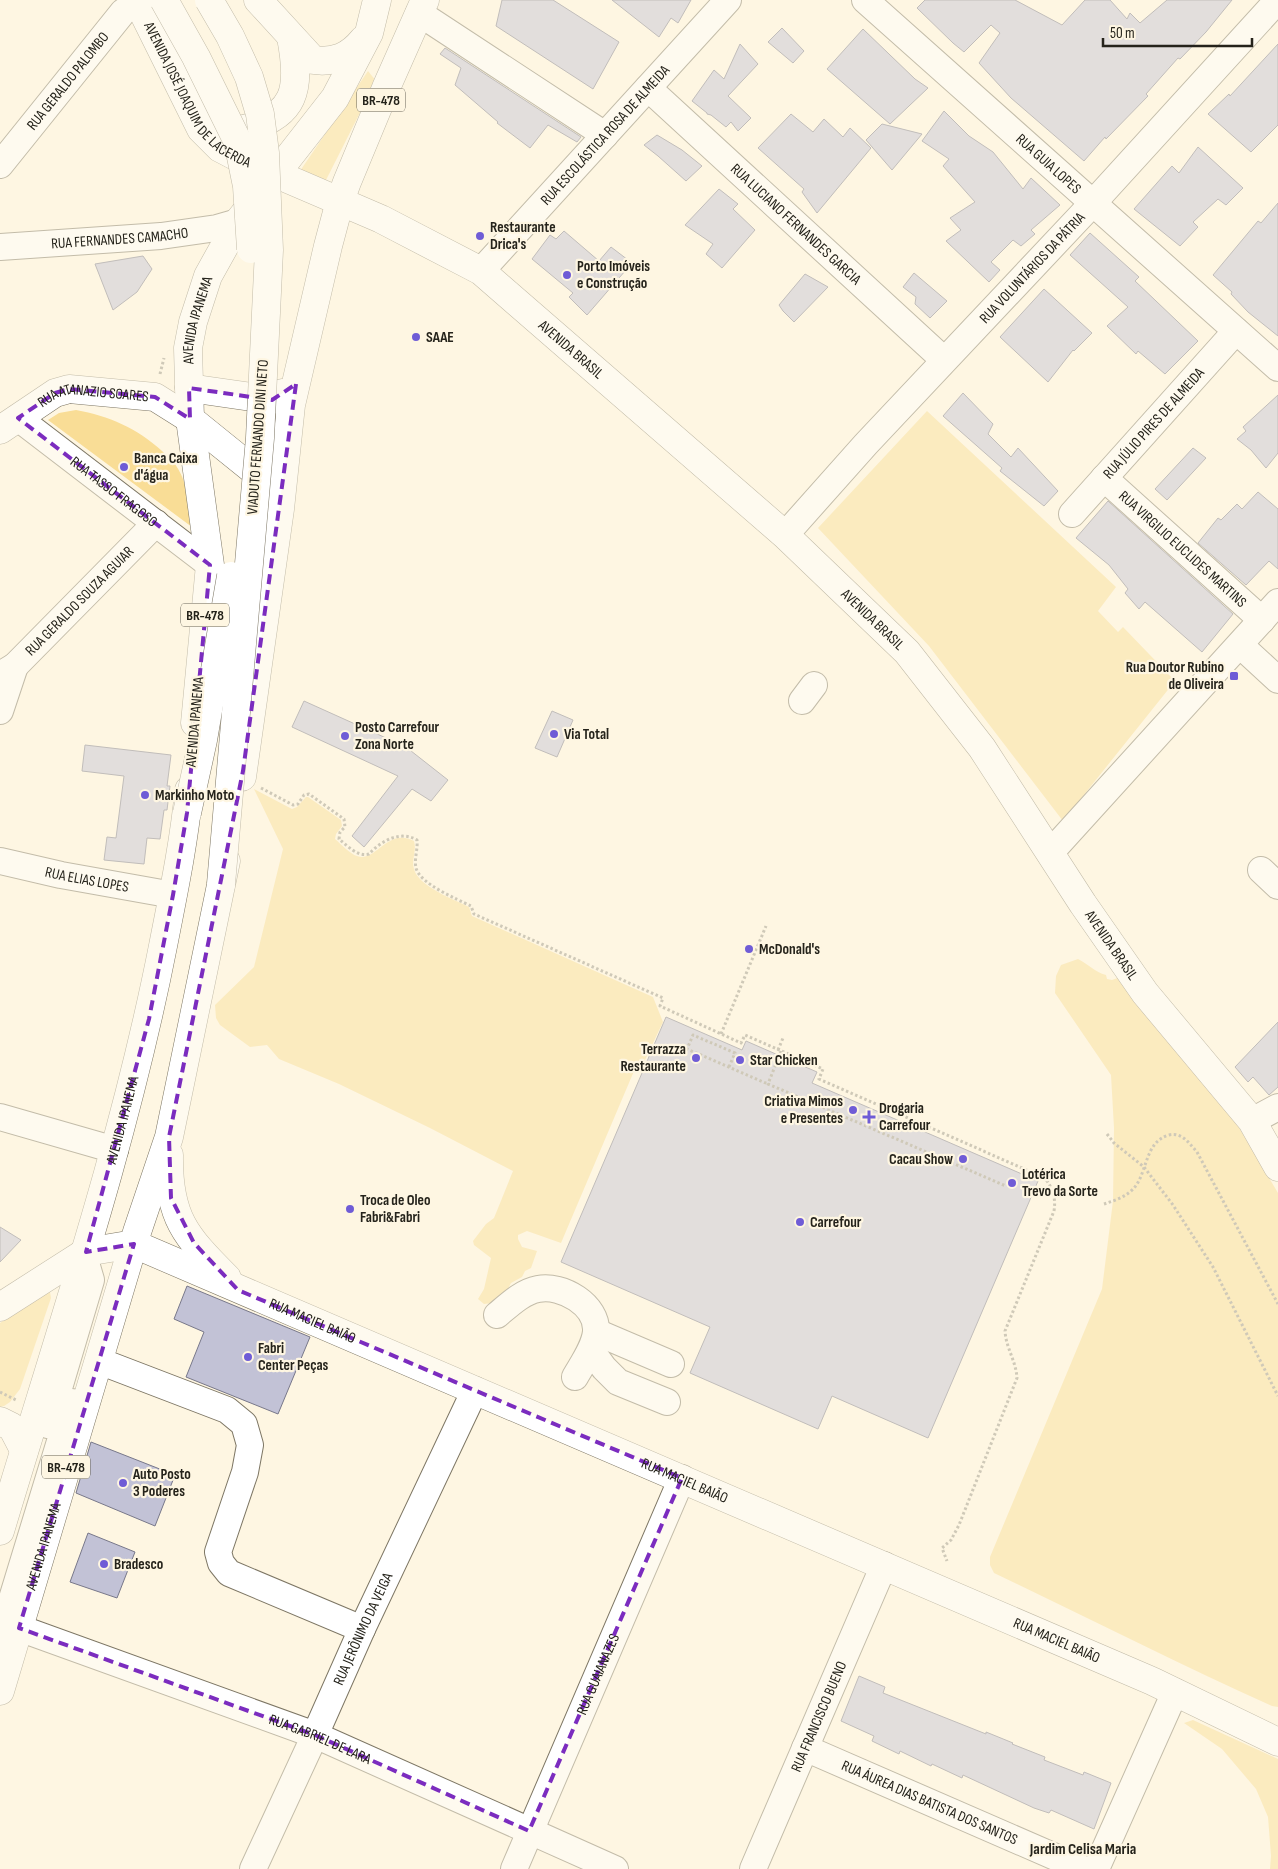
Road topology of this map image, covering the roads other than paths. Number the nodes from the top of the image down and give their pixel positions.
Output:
1 (146, 0) edge
2 (209, 0) edge
3 (258, 0) edge
4 (378, 0) edge
5 (728, 0) edge
6 (865, 0) edge
7 (1278, 0) edge
8 (422, 7) edge
9 (369, 33) junction
10 (291, 37) junction
11 (180, 83) junction
12 (648, 88) junction
13 (605, 135) junction
14 (0, 165) edge
15 (274, 173) junction
16 (340, 201) junction
17 (1092, 203) junction
18 (381, 219) junction
19 (238, 222) junction
20 (328, 246) junction
21 (0, 247) edge
22 (481, 270) junction
23 (1236, 331) junction
24 (944, 360) junction
25 (1278, 368) edge
26 (296, 384) junction
27 (189, 388) junction
28 (190, 418) junction
29 (9, 424) edge
30 (1104, 478) junction
31 (282, 493) junction
32 (1072, 514) dead end
33 (156, 523) junction
34 (785, 535) junction
35 (210, 565) junction
36 (1270, 611) edge
37 (1240, 645) junction
38 (7, 670) edge
39 (1278, 680) edge
40 (0, 711) edge
41 (186, 813) junction
42 (1050, 853) junction
43 (0, 860) edge
44 (221, 884) junction
45 (173, 896) junction
46 (1278, 1107) edge
47 (0, 1117) edge
48 (1252, 1121) junction
49 (169, 1137) junction
50 (115, 1150) junction
51 (1278, 1167) edge
52 (131, 1253) junction
53 (85, 1254) junction
54 (238, 1290) junction
55 (0, 1307) edge
56 (497, 1315) dead end
57 (593, 1341) junction
58 (99, 1361) junction
59 (671, 1364) dead end
60 (576, 1377) dead end
61 (475, 1390) junction
62 (667, 1402) dead end
63 (0, 1421) edge
64 (24, 1450) junction
65 (682, 1478) junction
66 (0, 1532) edge
67 (884, 1564) junction
68 (0, 1583) edge
69 (362, 1629) junction
70 (9, 1633) edge
71 (0, 1690) edge
72 (1175, 1692) junction
73 (1278, 1719) edge
74 (315, 1735) junction
75 (1278, 1742) edge
76 (805, 1748) junction
77 (529, 1832) junction
78 (253, 1869) edge
79 (514, 1869) edge
80 (615, 1869) edge
81 (753, 1869) edge
82 (1083, 1869) edge
83 (1096, 1869) edge

1 - 11 main road, AVENIDA JOSÉ JOAQUIM DE LACERDA
1 - 14 street, RUA GERALDO PALOMBO
1 - 41 main road, VIADUTO FERNANDO DINI NETO, bridge
2 - 44 main road, VIADUTO FERNANDO DINI NETO, bridge
3 - 10 main road
4 - 9 main road, BR-478
5 - 12 street, RUA ESCOLÁSTICA ROSA DE ALMEIDA
6 - 17 street, RUA GUIA LOPES
7 - 17 street, RUA VOLUNTÁRIOS DA PÁTRIA
8 - 13 street
8 - 16 main road, BR-478
9 - 10 main road
9 - 15 main road, AVENIDA IPANEMA / BR-478
10 - 11 main road
11 - 15 main road, AVENIDA JOSÉ JOAQUIM DE LACERDA
12 - 13 street, RUA ESCOLÁSTICA ROSA DE ALMEIDA
12 - 24 street, RUA LUCIANO FERNANDES GARCIA
13 - 22 street, RUA ESCOLÁSTICA ROSA DE ALMEIDA
15 - 16 main road, AVENIDA JOSÉ JOAQUIM DE LACERDA
15 - 19 main road, AVENIDA IPANEMA / BR-478
16 - 18 main road, AVENIDA BRASIL
16 - 20 main road, AVENIDA IPANEMA / BR-478
17 - 23 street, RUA GUIA LOPES
17 - 24 street, RUA VOLUNTÁRIOS DA PÁTRIA
18 - 20 main road
18 - 22 main road, AVENIDA BRASIL
19 - 21 street, RUA FERNANDES CAMACHO
19 - 27 main road, AVENIDA IPANEMA / BR-478
20 - 26 main road, AVENIDA IPANEMA / BR-478
22 - 34 main road, AVENIDA BRASIL
23 - 25 street, RUA GUIA LOPES
23 - 30 street, RUA JÚLIO PIRES DE ALMEIDA
24 - 34 street, RUA VOLUNTÁRIOS DA PÁTRIA
26 - 27 main road
26 - 31 main road, AVENIDA IPANEMA / BR-478
27 - 28 main road, AVENIDA IPANEMA / BR-478
28 - 29 main road, RUA ATANAZIO SOARES
28 - 31 main road, RUA ATANAZIO SOARES
28 - 35 main road, AVENIDA IPANEMA / BR-478
29 - 33 street, RUA TASSO FRAGOSO
30 - 32 street, RUA JÚLIO PIRES DE ALMEIDA
30 - 36 street, RUA VIRGILIO EUCLIDES MARTINS
31 - 44 main road, AVENIDA IPANEMA / BR-478
33 - 35 street, RUA TASSO FRAGOSO
33 - 38 street, RUA GERALDO SOUZA AGUIAR
34 - 42 main road, AVENIDA BRASIL
35 - 41 main road, AVENIDA IPANEMA / BR-478
36 - 37 street
37 - 39 street
37 - 42 street
38 - 40 street
41 - 45 main road, AVENIDA IPANEMA / BR-478
42 - 48 main road, AVENIDA BRASIL
43 - 45 street, RUA ELIAS LOPES
44 - 49 main road, AVENIDA IPANEMA / BR-478
45 - 50 main road, AVENIDA IPANEMA / BR-478
46 - 48 street
47 - 50 street
48 - 51 main road, AVENIDA BRASIL
49 - 52 main road, AVENIDA IPANEMA / BR-478
49 - 54 main road
50 - 53 main road, AVENIDA IPANEMA / BR-478
52 - 53 main road
52 - 54 main road, RUA MACIEL BAIÃO
52 - 58 main road, AVENIDA IPANEMA / BR-478
52 - 70 street
53 - 55 main road
53 - 64 main road, AVENIDA IPANEMA / BR-478
53 - 68 street
54 - 61 main road, RUA MACIEL BAIÃO
56 - 57 street
57 - 59 street
57 - 60 street
57 - 62 street
58 - 69 street
58 - 70 main road, AVENIDA IPANEMA / BR-478
61 - 65 main road, RUA MACIEL BAIÃO
61 - 69 street, RUA JERÔNIMO DA VEIGA
63 - 64 main road
64 - 66 main road, AVENIDA IPANEMA / BR-478
65 - 67 main road, RUA MACIEL BAIÃO
65 - 77 street, RUA GUAIANAZES
67 - 72 main road, RUA MACIEL BAIÃO
67 - 76 street, RUA FRANCISCO BUENO
69 - 74 street, RUA JERÔNIMO DA VEIGA
70 - 71 main road, AVENIDA IPANEMA / BR-478
70 - 74 street, RUA GABRIEL DE LARA
72 - 73 main road
72 - 75 main road, RUA MACIEL BAIÃO
72 - 83 street
74 - 77 street, RUA GABRIEL DE LARA
74 - 78 street, RUA JERÔNIMO DA VEIGA
76 - 81 street, RUA FRANCISCO BUENO
76 - 82 street, RUA ÁUREA DIAS BATISTA DOS SANTOS
77 - 79 street, RUA GUAIANAZES
77 - 80 street, RUA GABRIEL DE LARA

